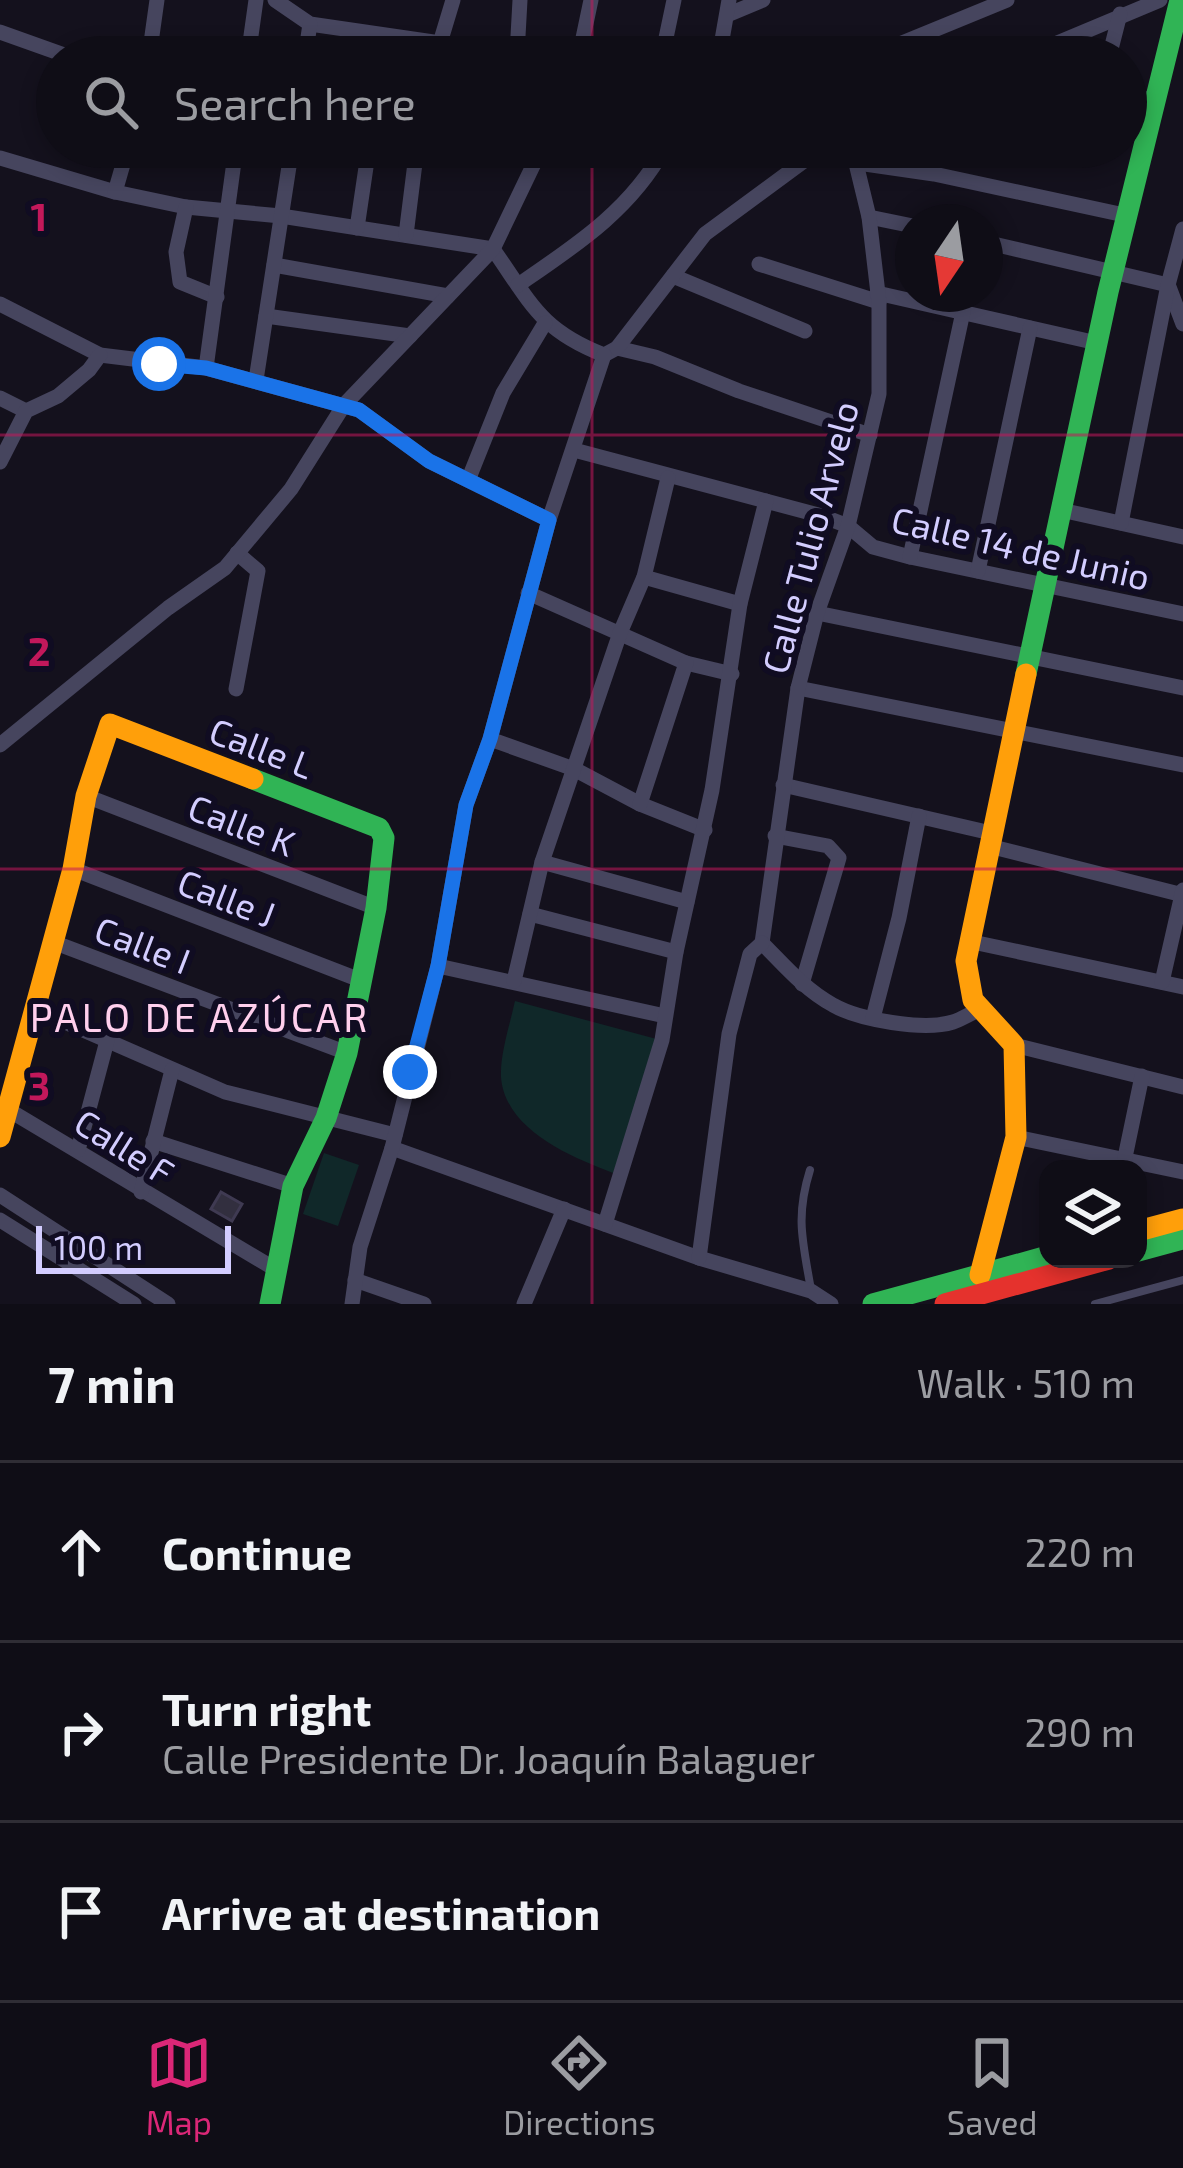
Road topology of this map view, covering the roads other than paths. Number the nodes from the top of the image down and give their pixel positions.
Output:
1 (157, 0) edge
2 (256, 0) edge
3 (275, 0) edge
4 (453, 0) edge
5 (520, 0) edge
6 (591, 0) edge
7 (674, 0) edge
8 (763, 0) edge
9 (1006, 0) edge
10 (1160, 0) edge
11 (1180, 0) edge
12 (728, 8) edge
13 (1120, 14) junction
14 (310, 24) junction
15 (0, 32) edge
16 (382, 35) joint
17 (152, 36) edge
18 (251, 36) edge
19 (308, 36) edge
20 (386, 36) edge
21 (438, 36) edge
22 (519, 36) edge
23 (583, 36) edge
24 (666, 36) edge
25 (919, 36) edge
26 (1071, 36) edge
27 (1114, 36) edge
28 (36, 45) edge
29 (1147, 99) edge
30 (1156, 101) junction
31 (1147, 121) edge
32 (0, 158) edge
33 (122, 168) edge
34 (233, 168) edge
35 (289, 168) edge
36 (366, 168) edge
37 (414, 168) edge
38 (531, 168) edge
39 (650, 168) edge
40 (795, 168) edge
41 (858, 168) edge
42 (909, 168) edge
43 (1133, 168) edge
44 (115, 192) junction
45 (186, 207) junction
46 (228, 211) junction
47 (1129, 215) junction
48 (281, 216) junction
49 (869, 217) junction
50 (895, 222) edge
51 (357, 227) junction
52 (1183, 230) edge
53 (406, 235) junction
54 (1003, 246) edge
55 (493, 249) junction
56 (759, 264) dead end
57 (274, 265) junction
58 (1114, 271) junction
59 (673, 276) junction
60 (518, 285) junction
61 (1168, 285) junction
62 (448, 296) junction
63 (217, 297) junction
64 (878, 297) junction
65 (895, 300) edge
66 (0, 304) edge
67 (963, 312) joint
68 (266, 316) junction
69 (544, 323) junction
70 (1183, 323) edge
71 (1030, 328) junction
72 (805, 331) dead end
73 (410, 336) junction
74 (1097, 343) junction
75 (611, 352) junction
76 (100, 355) junction
77 (206, 368) junction
78 (256, 380) junction
79 (0, 398) edge
80 (344, 405) junction
81 (26, 411) junction
82 (870, 435) junction
83 (574, 450) junction
84 (0, 462) edge
85 (469, 478) junction
86 (668, 478) junction
87 (766, 501) junction
88 (1061, 510) junction
89 (549, 520) junction
90 (1120, 523) junction
91 (848, 526) junction
92 (1183, 536) edge
93 (237, 554) junction
94 (910, 557) junction
95 (978, 571) junction
96 (644, 578) junction
97 (1044, 586) junction
98 (528, 593) junction
99 (740, 604) junction
100 (817, 613) junction
101 (1183, 614) edge
102 (620, 633) junction
103 (1030, 658) junction
104 (686, 663) junction
105 (732, 674) junction
106 (798, 688) junction
107 (1183, 688) edge
108 (236, 689) dead end
109 (1013, 731) junction
110 (490, 739) junction
111 (0, 745) edge
112 (1183, 765) edge
113 (574, 769) junction
114 (783, 785) junction
115 (86, 796) junction
116 (640, 804) junction
117 (919, 816) junction
118 (705, 830) junction
119 (775, 836) junction
120 (990, 839) junction
121 (542, 862) junction
122 (73, 869) junction
123 (1183, 893) edge
124 (687, 902) junction
125 (376, 908) junction
126 (530, 914) junction
127 (968, 941) junction
128 (53, 942) junction
129 (762, 943) junction
130 (676, 952) junction
131 (438, 966) junction
132 (360, 980) junction
133 (514, 981) junction
134 (1162, 982) junction
135 (802, 984) junction
136 (1183, 987) edge
137 (37, 1010) junction
138 (979, 1010) junction
139 (665, 1016) junction
140 (873, 1018) junction
141 (107, 1041) junction
142 (1014, 1045) junction
143 (347, 1053) junction
144 (172, 1070) junction
145 (1142, 1076) junction
146 (1183, 1087) edge
147 (7, 1109) junction
148 (326, 1118) junction
149 (0, 1137) edge
150 (1016, 1137) junction
151 (153, 1141) junction
152 (393, 1142) junction
153 (78, 1150) junction
154 (1107, 1160) edge
155 (1124, 1160) edge
156 (1147, 1167) edge
157 (810, 1170) dead end
158 (1183, 1172) edge
159 (293, 1186) junction
160 (142, 1192) junction
161 (0, 1195) edge
162 (564, 1209) junction
163 (1183, 1219) edge
164 (0, 1220) edge
165 (605, 1224) junction
166 (1147, 1229) edge
167 (1183, 1240) edge
168 (1147, 1249) edge
169 (699, 1258) junction
170 (1039, 1258) edge
171 (275, 1268) junction
172 (1075, 1268) edge
173 (980, 1274) junction
174 (356, 1280) junction
175 (1183, 1280) edge
176 (811, 1292) junction
177 (134, 1304) edge
178 (168, 1304) edge
179 (269, 1304) edge
180 (354, 1304) edge
181 (424, 1304) edge
182 (524, 1304) edge
183 (831, 1304) edge
184 (873, 1304) edge
185 (945, 1304) edge
186 (1095, 1304) edge

1 - 17 street
2 - 18 street
3 - 14 street
4 - 21 street
5 - 22 street
6 - 23 street
7 - 24 street
8 - 12 street
9 - 25 street
10 - 13 street
11 - 30 street
13 - 26 street
13 - 27 street
14 - 16 street
14 - 19 street
15 - 28 street
16 - 20 street
29 - 30 street
30 - 31 street
32 - 44 street
33 - 44 street
34 - 46 street
35 - 48 street
36 - 51 street
37 - 53 street
38 - 55 street
39 - 60 street
40 - 59 street
41 - 49 street, Calle Tulio Arvelo
42 - 47 street
43 - 47 street
44 - 45 street
45 - 46 street
45 - 63 street
46 - 48 street
46 - 63 street
47 - 58 street
48 - 51 street
48 - 57 street
49 - 50 street
49 - 64 street, Calle Tulio Arvelo
51 - 53 street
52 - 61 street
53 - 55 street
54 - 58 street
55 - 60 street
55 - 62 street
56 - 64 street
57 - 62 street
57 - 68 street
58 - 61 street
58 - 74 street
59 - 72 street
59 - 75 street
60 - 69 street
61 - 70 street
61 - 90 street
62 - 73 street
63 - 77 street
64 - 65 street
64 - 82 street, Calle Tulio Arvelo
66 - 76 street
67 - 71 street
67 - 94 street
68 - 73 street
68 - 78 street
69 - 75 street
69 - 85 street
71 - 74 street
71 - 95 street
73 - 80 street
74 - 88 street
75 - 82 street
75 - 83 street
76 - 77 street
76 - 81 street
77 - 78 street
78 - 80 street
79 - 81 street
80 - 85 street
80 - 93 street
81 - 84 street
82 - 91 street, Calle Tulio Arvelo
83 - 86 street, Calle 14 de Junio
83 - 89 street
85 - 89 street
86 - 87 street, Calle 14 de Junio
86 - 96 street
87 - 91 street, Calle 14 de Junio
87 - 99 street
88 - 90 street
88 - 97 street
89 - 98 street
90 - 92 street
91 - 94 street, Calle 14 de Junio
91 - 100 street, Calle Tulio Arvelo
93 - 108 street
93 - 111 street
94 - 95 street, Calle 14 de Junio
95 - 97 street, Calle 14 de Junio
96 - 99 street
96 - 102 street
97 - 101 street, Calle 14 de Junio
97 - 103 street
98 - 102 street
98 - 110 street
99 - 105 street
100 - 103 street
100 - 106 street, Calle Tulio Arvelo
102 - 104 street
102 - 113 street
103 - 107 street
103 - 109 street
104 - 105 street
104 - 116 street
105 - 118 street
106 - 109 street
106 - 114 street, Calle Tulio Arvelo
109 - 112 street
109 - 120 street
110 - 113 street
110 - 131 street
113 - 116 street
113 - 121 street
114 - 117 street
114 - 119 street, Calle Tulio Arvelo
115 - 122 street
115 - 125 street, Calle K
115 - 125 street, Calle L
116 - 118 street
117 - 120 street
117 - 140 street
118 - 124 street
119 - 129 street, Calle Tulio Arvelo
119 - 135 street
120 - 123 street
120 - 127 street
121 - 124 street
121 - 126 street
122 - 128 street
122 - 132 street, Calle J
123 - 134 street
124 - 130 street
125 - 132 street
126 - 130 street
126 - 133 street
127 - 134 street
127 - 138 street
128 - 137 street
128 - 143 street, Calle I
129 - 135 street
129 - 169 street, Calle Tulio Arvelo
130 - 139 street
131 - 133 street
131 - 152 street
132 - 143 street
133 - 139 street
134 - 136 street
135 - 140 street
137 - 141 street
137 - 147 street
138 - 140 street
138 - 142 street
139 - 165 street
141 - 144 street
141 - 153 street
142 - 145 street
142 - 150 street
143 - 148 street
144 - 148 street
144 - 151 street
145 - 146 street
145 - 155 street
147 - 149 street
147 - 153 street, Calle F
148 - 152 street
148 - 159 street
150 - 154 street
150 - 173 street
151 - 159 street
151 - 160 street
152 - 162 street
152 - 174 street
153 - 160 street, Calle F
156 - 158 street
157 - 176 lane
159 - 171 street
160 - 171 street, Calle F
161 - 178 street
162 - 165 street
162 - 182 street
163 - 166 street
164 - 177 street
165 - 169 street
167 - 168 street
169 - 176 street
170 - 173 street
171 - 179 street
172 - 185 street
173 - 184 street
174 - 180 street
174 - 181 street
175 - 186 lane
176 - 183 street

